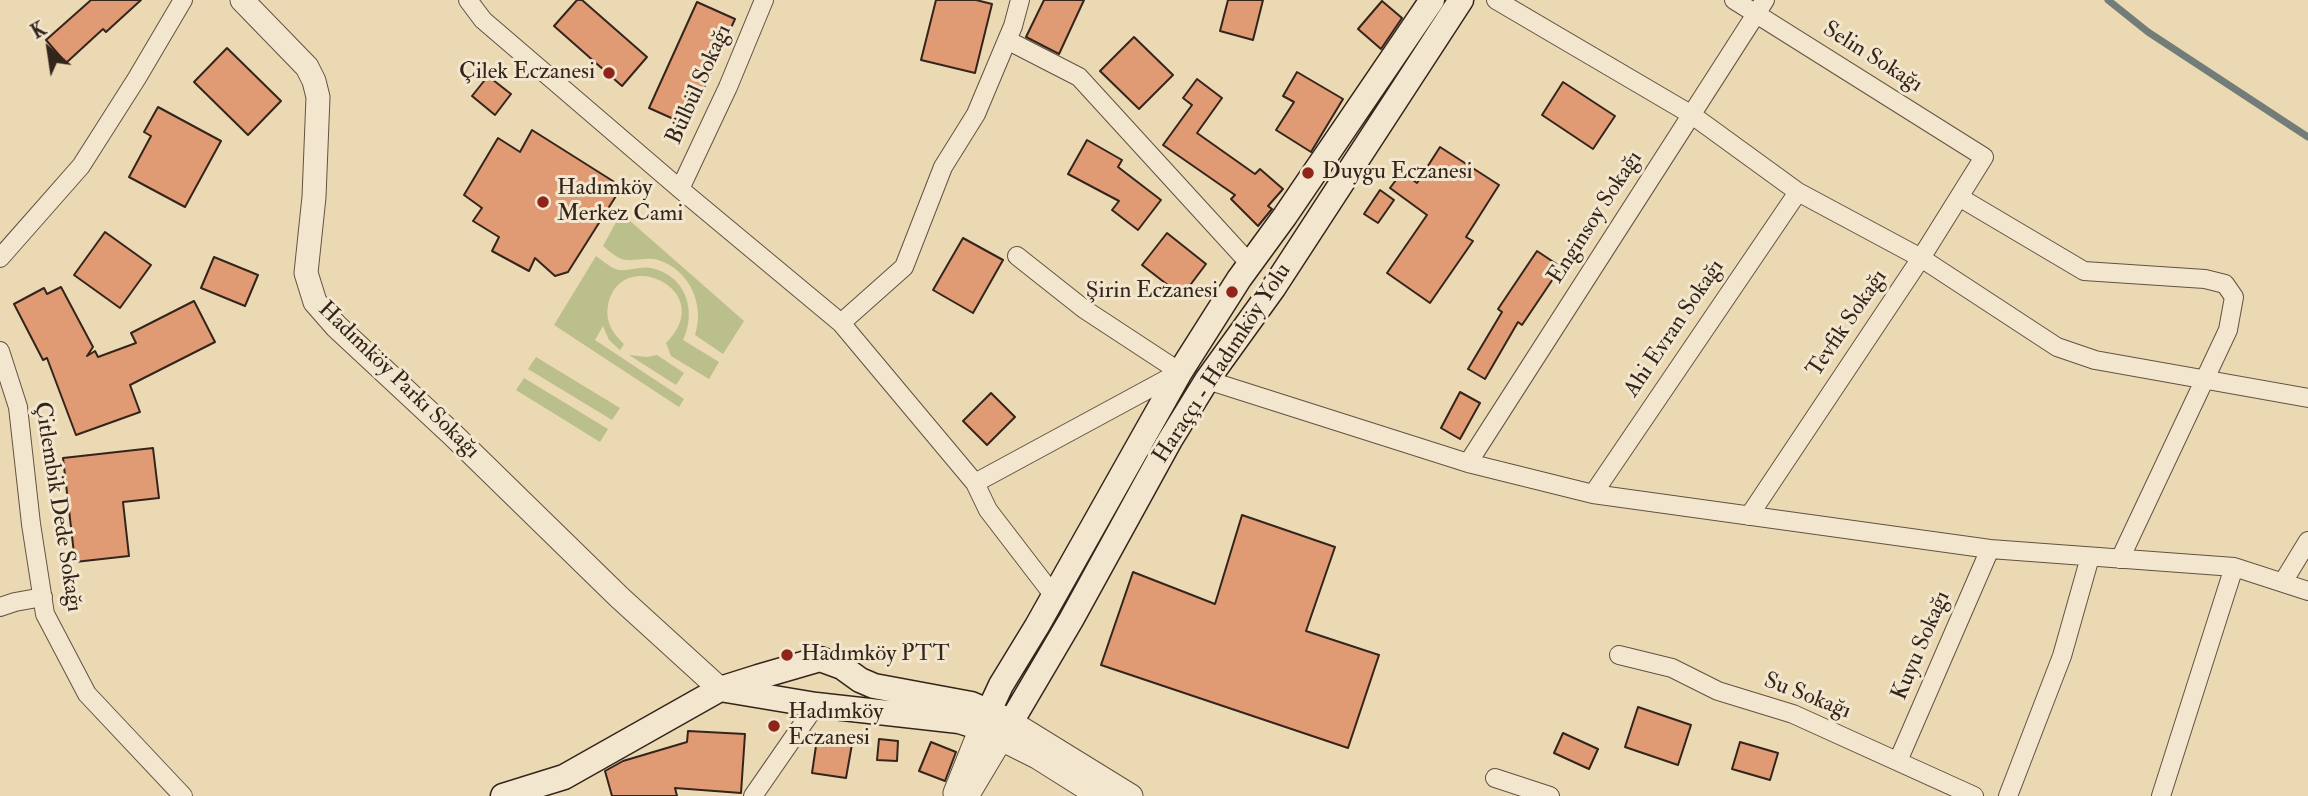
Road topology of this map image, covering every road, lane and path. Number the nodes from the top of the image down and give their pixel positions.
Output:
1 (183, 0) edge
2 (242, 0) edge
3 (468, 0) edge
4 (764, 0) edge
5 (1020, 0) edge
6 (1432, 0) edge
7 (1461, 0) edge
8 (1496, 0) edge
9 (1734, 0) edge
10 (1761, 7) edge
11 (1007, 40) junction
12 (1692, 115) junction
13 (1984, 157) joint
14 (680, 189) junction
15 (1798, 192) junction
16 (1959, 197) junction
17 (1017, 256) dead end
18 (0, 258) edge
19 (1921, 258) junction
20 (1250, 264) junction
21 (841, 323) junction
22 (0, 351) edge
23 (1180, 372) junction
24 (2204, 379) junction
25 (1208, 380) junction
26 (2308, 398) edge
27 (1468, 463) junction
28 (975, 483) junction
29 (1593, 494) junction
30 (1749, 516) junction
31 (2308, 541) edge
32 (1990, 549) junction
33 (2090, 557) junction
34 (2119, 559) junction
35 (2234, 567) junction
36 (2283, 582) junction
37 (2308, 590) edge
38 (1054, 596) junction
39 (43, 597) junction
40 (0, 607) edge
41 (1619, 655) dead end
42 (720, 690) junction
43 (817, 705) junction
44 (995, 725) junction
45 (1898, 761) junction
46 (1495, 778) dead end
47 (183, 796) edge
48 (503, 796) edge
49 (753, 796) edge
50 (954, 796) edge
51 (967, 796) edge
52 (1099, 796) edge
53 (1131, 796) edge
54 (1549, 796) edge
55 (1974, 796) edge
56 (2008, 796) edge
57 (2161, 796) edge

1 - 18 street
2 - 42 street, Hadımköy Parkı Sokağı
3 - 14 street
4 - 14 street, Bülbül Sokağı
5 - 11 street
6 - 20 main road
7 - 25 main road, Haraççı - Hadımköy Yolu
8 - 12 street
9 - 10 street, Selin Sokağı
10 - 12 street, Enginsoy Sokağı
10 - 13 street, Selin Sokağı
11 - 20 street
11 - 21 street
12 - 15 street
12 - 27 street, Enginsoy Sokağı
13 - 16 street, Tevfik Sokağı
14 - 21 street
15 - 19 street
15 - 29 street, Ahi Evran Sokağı
16 - 19 street, Tevfik Sokağı
16 - 24 street
17 - 23 street
19 - 24 street
19 - 30 street, Tevfik Sokağı
20 - 23 main road
21 - 28 street
22 - 39 street, Çitlembik Dede Sokağı
23 - 25 main road
23 - 28 street
23 - 38 main road
24 - 26 street
24 - 34 street
25 - 27 street
25 - 44 main road, Haraççı - Hadımköy Yolu
27 - 29 street
28 - 38 street
29 - 30 street
30 - 32 street
31 - 36 street
32 - 33 street
32 - 45 street, Kuyu Sokağı
33 - 34 street
33 - 56 street
34 - 35 street
35 - 36 street
35 - 57 street
36 - 37 street
38 - 44 main road
39 - 40 street
39 - 47 street, Çitlembik Dede Sokağı
41 - 45 street, Su Sokağı
42 - 43 main road
42 - 44 main road
42 - 48 main road
43 - 44 main road
43 - 49 street
44 - 50 street
44 - 51 street
44 - 52 street
44 - 53 street
45 - 55 street, Su Sokağı
46 - 54 street

